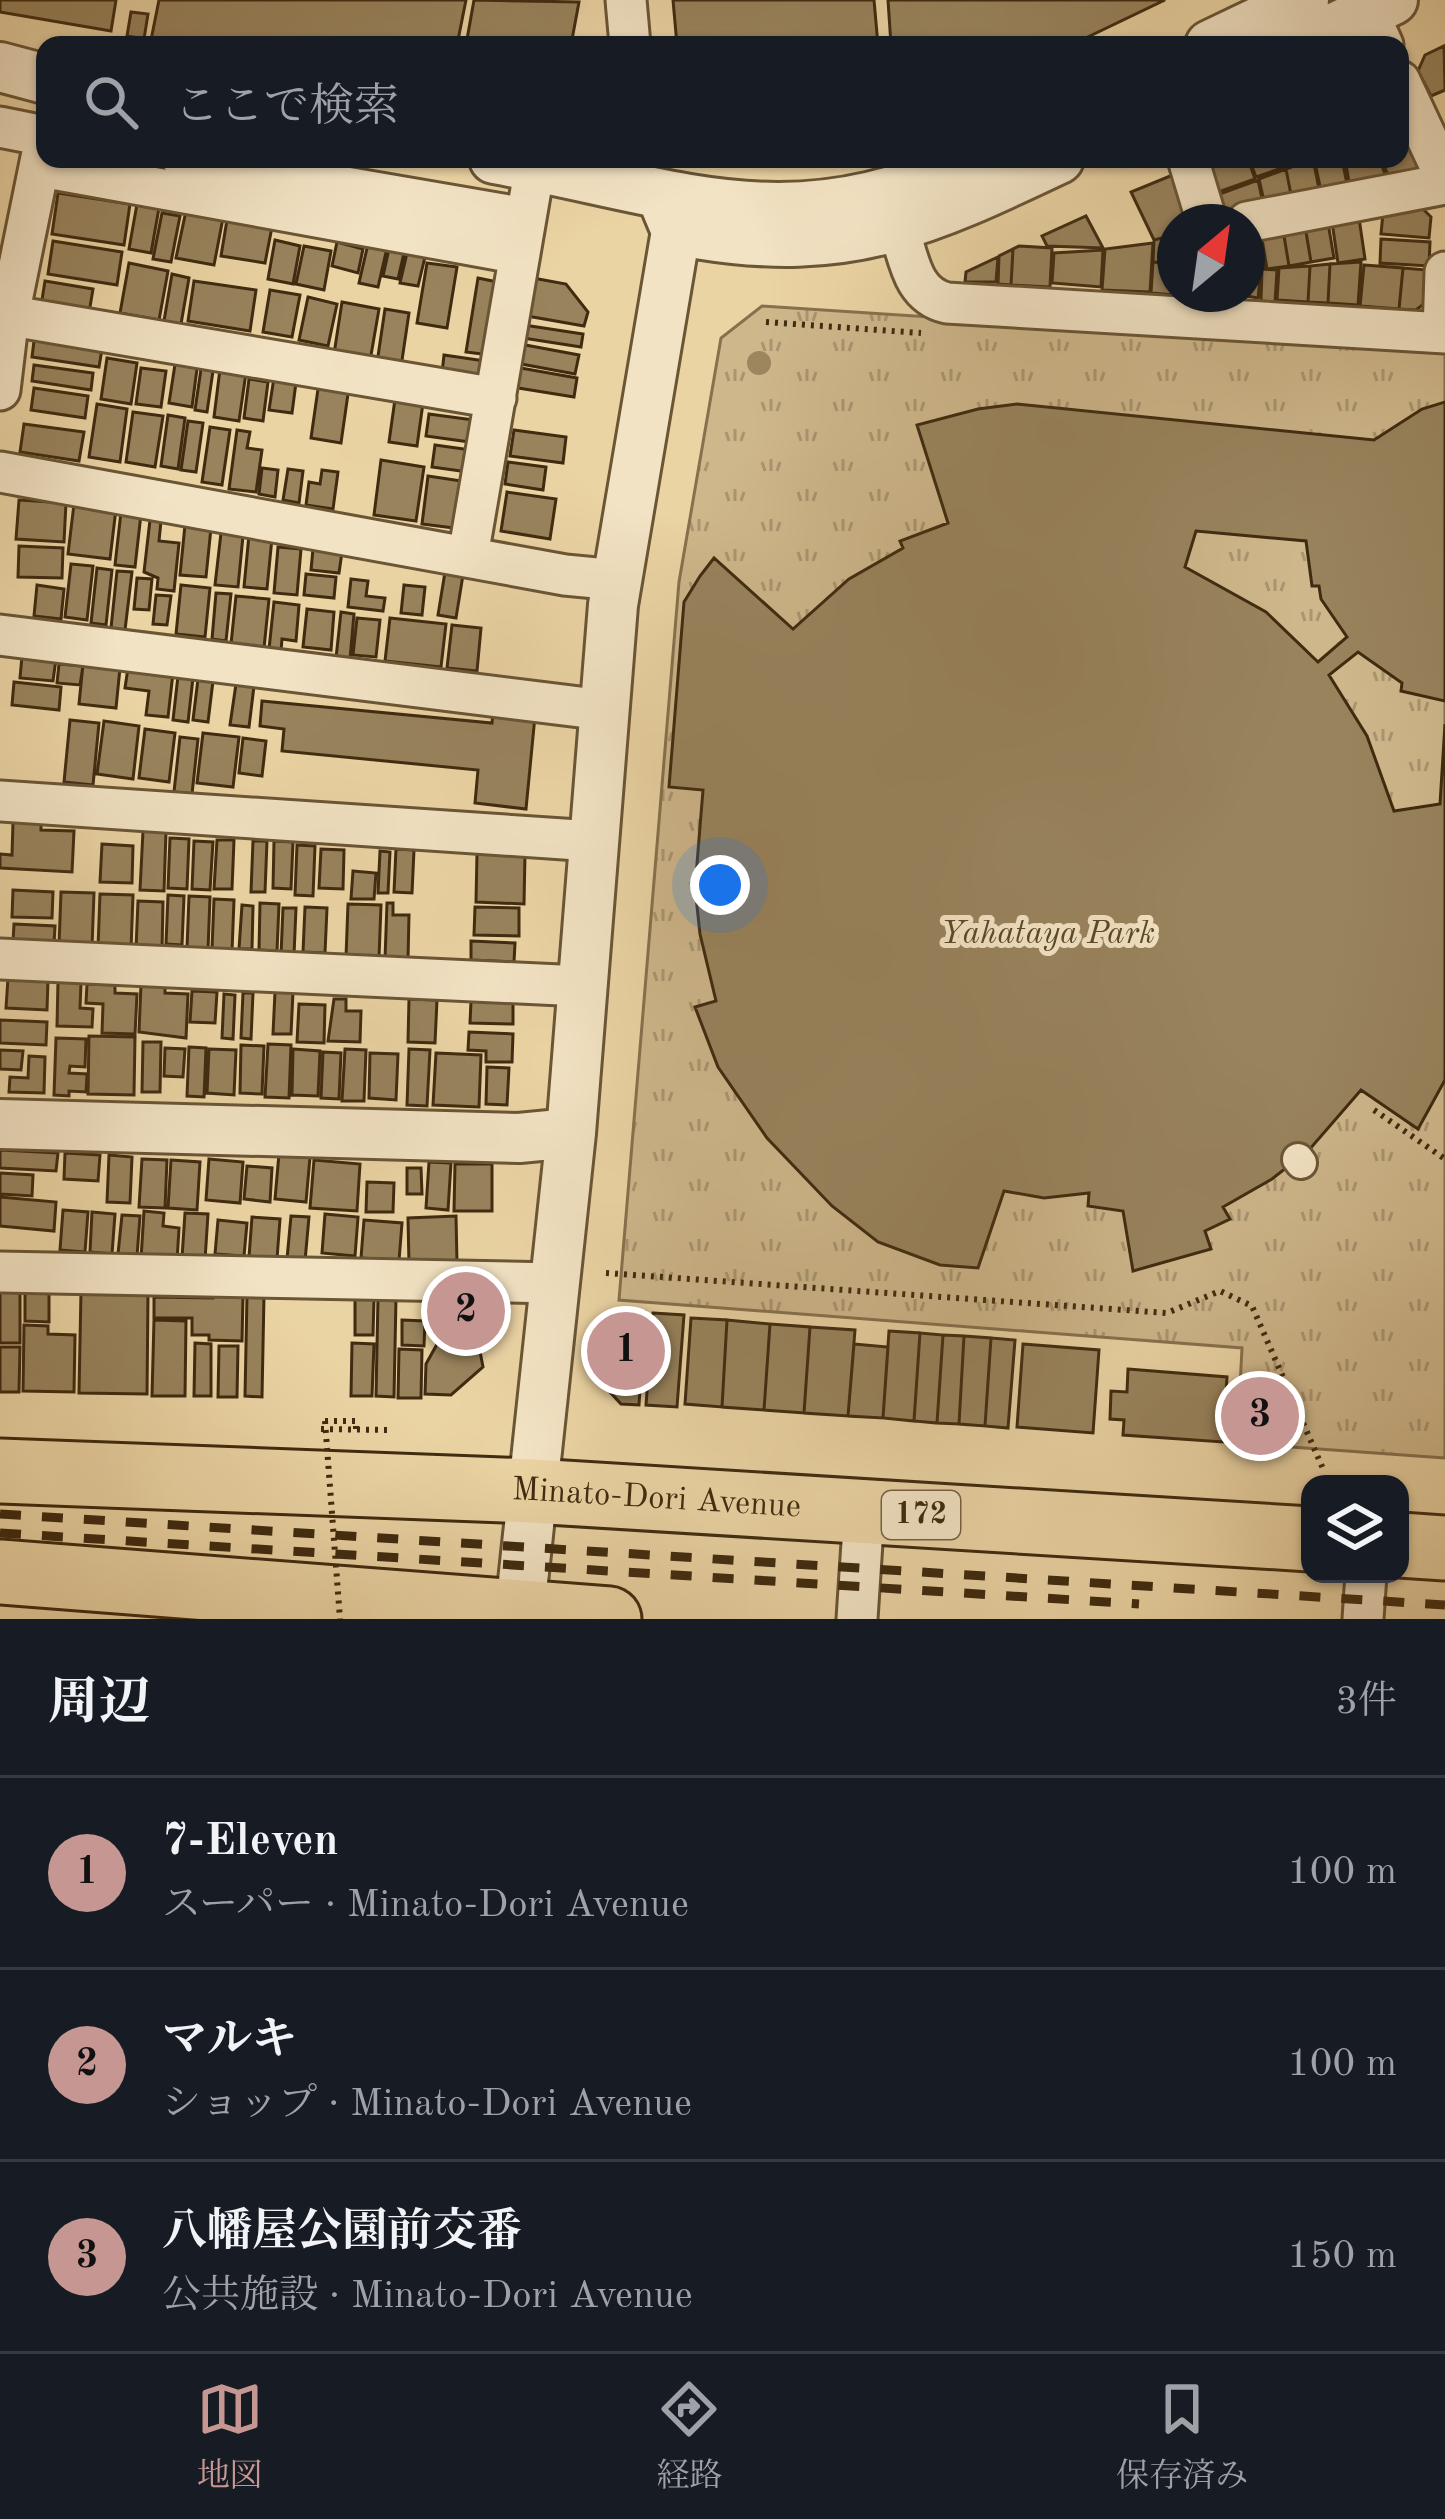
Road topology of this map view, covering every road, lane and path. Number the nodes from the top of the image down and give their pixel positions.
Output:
1 (626, 0) edge
2 (1304, 0) edge
3 (1381, 19) edge
4 (629, 36) edge
5 (1229, 36) edge
6 (1327, 36) edge
7 (0, 67) edge
8 (36, 77) edge
9 (1409, 101) edge
10 (0, 127) edge
11 (36, 142) edge
12 (44, 168) edge
13 (157, 168) edge
14 (222, 168) edge
15 (515, 168) edge
16 (537, 168) edge
17 (954, 168) edge
18 (1040, 168) edge
19 (1191, 168) edge
20 (1445, 181) edge
21 (662, 195) edge
22 (1202, 204) edge
23 (1265, 218) edge
24 (899, 229) junction
25 (523, 236) junction
26 (1445, 272) edge
27 (1157, 304) edge
28 (1265, 311) edge
29 (4, 315) edge
30 (1444, 333) edge
31 (0, 389) edge
32 (496, 398) junction
33 (0, 472) edge
34 (468, 556) junction
35 (617, 580) junction
36 (0, 635) edge
37 (604, 710) junction
38 (0, 801) edge
39 (593, 841) junction
40 (0, 959) edge
41 (582, 986) junction
42 (1374, 1110) dead end
43 (0, 1124) edge
44 (571, 1133) junction
45 (1445, 1159) edge
46 (0, 1272) edge
47 (606, 1273) dead end
48 (556, 1283) junction
49 (388, 1430) dead end
50 (0, 1471) edge
51 (1324, 1471) dead end
52 (532, 1491) junction
53 (864, 1512) junction
54 (1301, 1538) edge
55 (1409, 1545) edge
56 (1445, 1547) edge
57 (0, 1572) edge
58 (1366, 1583) edge
59 (520, 1616) edge
60 (340, 1619) edge
61 (609, 1619) edge
62 (857, 1619) edge
63 (1364, 1619) edge

1 - 4 street
2 - 5 street
3 - 6 street
7 - 8 street
9 - 20 street
10 - 11 street
12 - 29 street
13 - 25 street
14 - 25 street
15 - 25 street
16 - 21 street
17 - 21 street
18 - 24 street
19 - 22 street
20 - 23 street
21 - 24 street
21 - 35 street
24 - 27 street
25 - 32 street
26 - 30 street
28 - 30 street
29 - 31 street
29 - 32 street
32 - 34 street
33 - 34 street
34 - 35 street
35 - 37 street
36 - 37 street
37 - 39 street
38 - 39 street
39 - 41 street
40 - 41 street
41 - 44 street
42 - 45 path
43 - 44 street
44 - 48 street
46 - 48 street
47 - 51 path
48 - 52 street
49 - 60 path, bridge
50 - 52 highway, Minato-Dori Avenue / 172
52 - 53 highway, Minato-Dori Avenue / 172
52 - 59 street
53 - 54 highway, Minato-Dori Avenue / 172
53 - 62 street
55 - 56 highway
57 - 59 highway
58 - 63 street
59 - 61 highway

